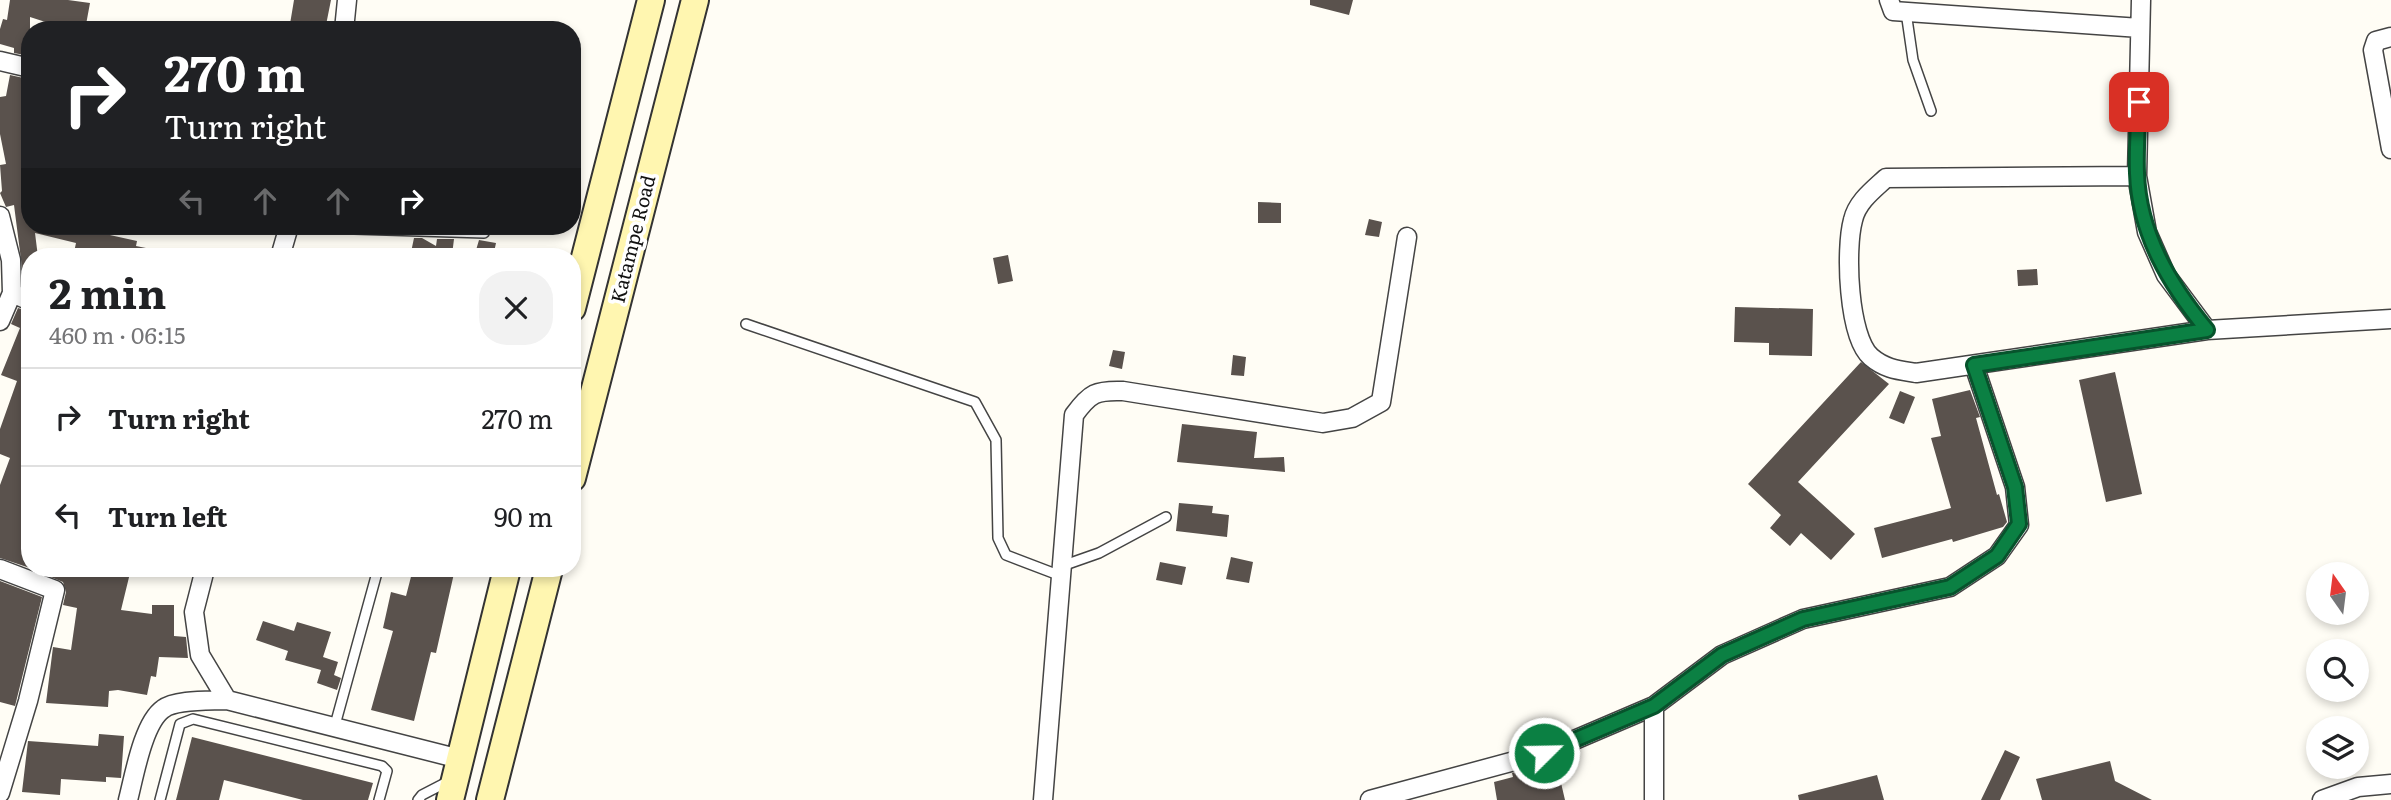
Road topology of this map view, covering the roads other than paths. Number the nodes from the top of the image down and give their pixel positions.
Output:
1 (347, 0) edge
2 (651, 0) edge
3 (695, 0) edge
4 (1889, 0) edge
5 (2141, 0) edge
6 (1906, 12) junction
7 (345, 21) edge
8 (2140, 28) junction
9 (2391, 37) edge
10 (0, 61) edge
11 (21, 66) edge
12 (1931, 111) dead end
13 (2391, 149) edge
14 (2137, 176) junction
15 (0, 216) edge
16 (1407, 237) dead end
17 (581, 273) edge
18 (12, 293) junction
19 (21, 297) edge
20 (2391, 319) edge
21 (0, 321) edge
22 (746, 324) dead end
23 (2207, 330) junction
24 (1974, 365) junction
25 (581, 443) edge
26 (1166, 517) dead end
27 (0, 569) edge
28 (1061, 571) junction
29 (203, 577) edge
30 (376, 577) edge
31 (506, 577) edge
32 (547, 577) edge
33 (228, 700) junction
34 (1654, 706) junction
35 (335, 725) junction
36 (455, 779) edge
37 (2391, 784) edge
38 (0, 793) edge
39 (128, 800) edge
40 (160, 800) edge
41 (379, 800) edge
42 (418, 800) edge
43 (490, 800) edge
44 (1043, 800) edge
45 (1370, 800) edge
46 (1654, 800) edge
47 (2322, 800) edge

1 - 7 street
2 - 17 main road
3 - 25 main road, Katampe Road
4 - 6 street
5 - 8 street
6 - 8 street
6 - 12 lane
8 - 14 street
9 - 13 street
10 - 11 street
14 - 23 street
14 - 24 street
15 - 18 street
16 - 28 street
18 - 19 street
18 - 21 street
20 - 23 street
22 - 28 lane
23 - 24 street
24 - 34 street
26 - 28 lane
27 - 38 street
28 - 44 street
29 - 33 street
30 - 35 lane
31 - 36 main road
32 - 43 main road
33 - 35 street
33 - 39 street
34 - 45 street
34 - 46 street
35 - 36 street
36 - 42 lane
37 - 47 street
40 - 41 lane

